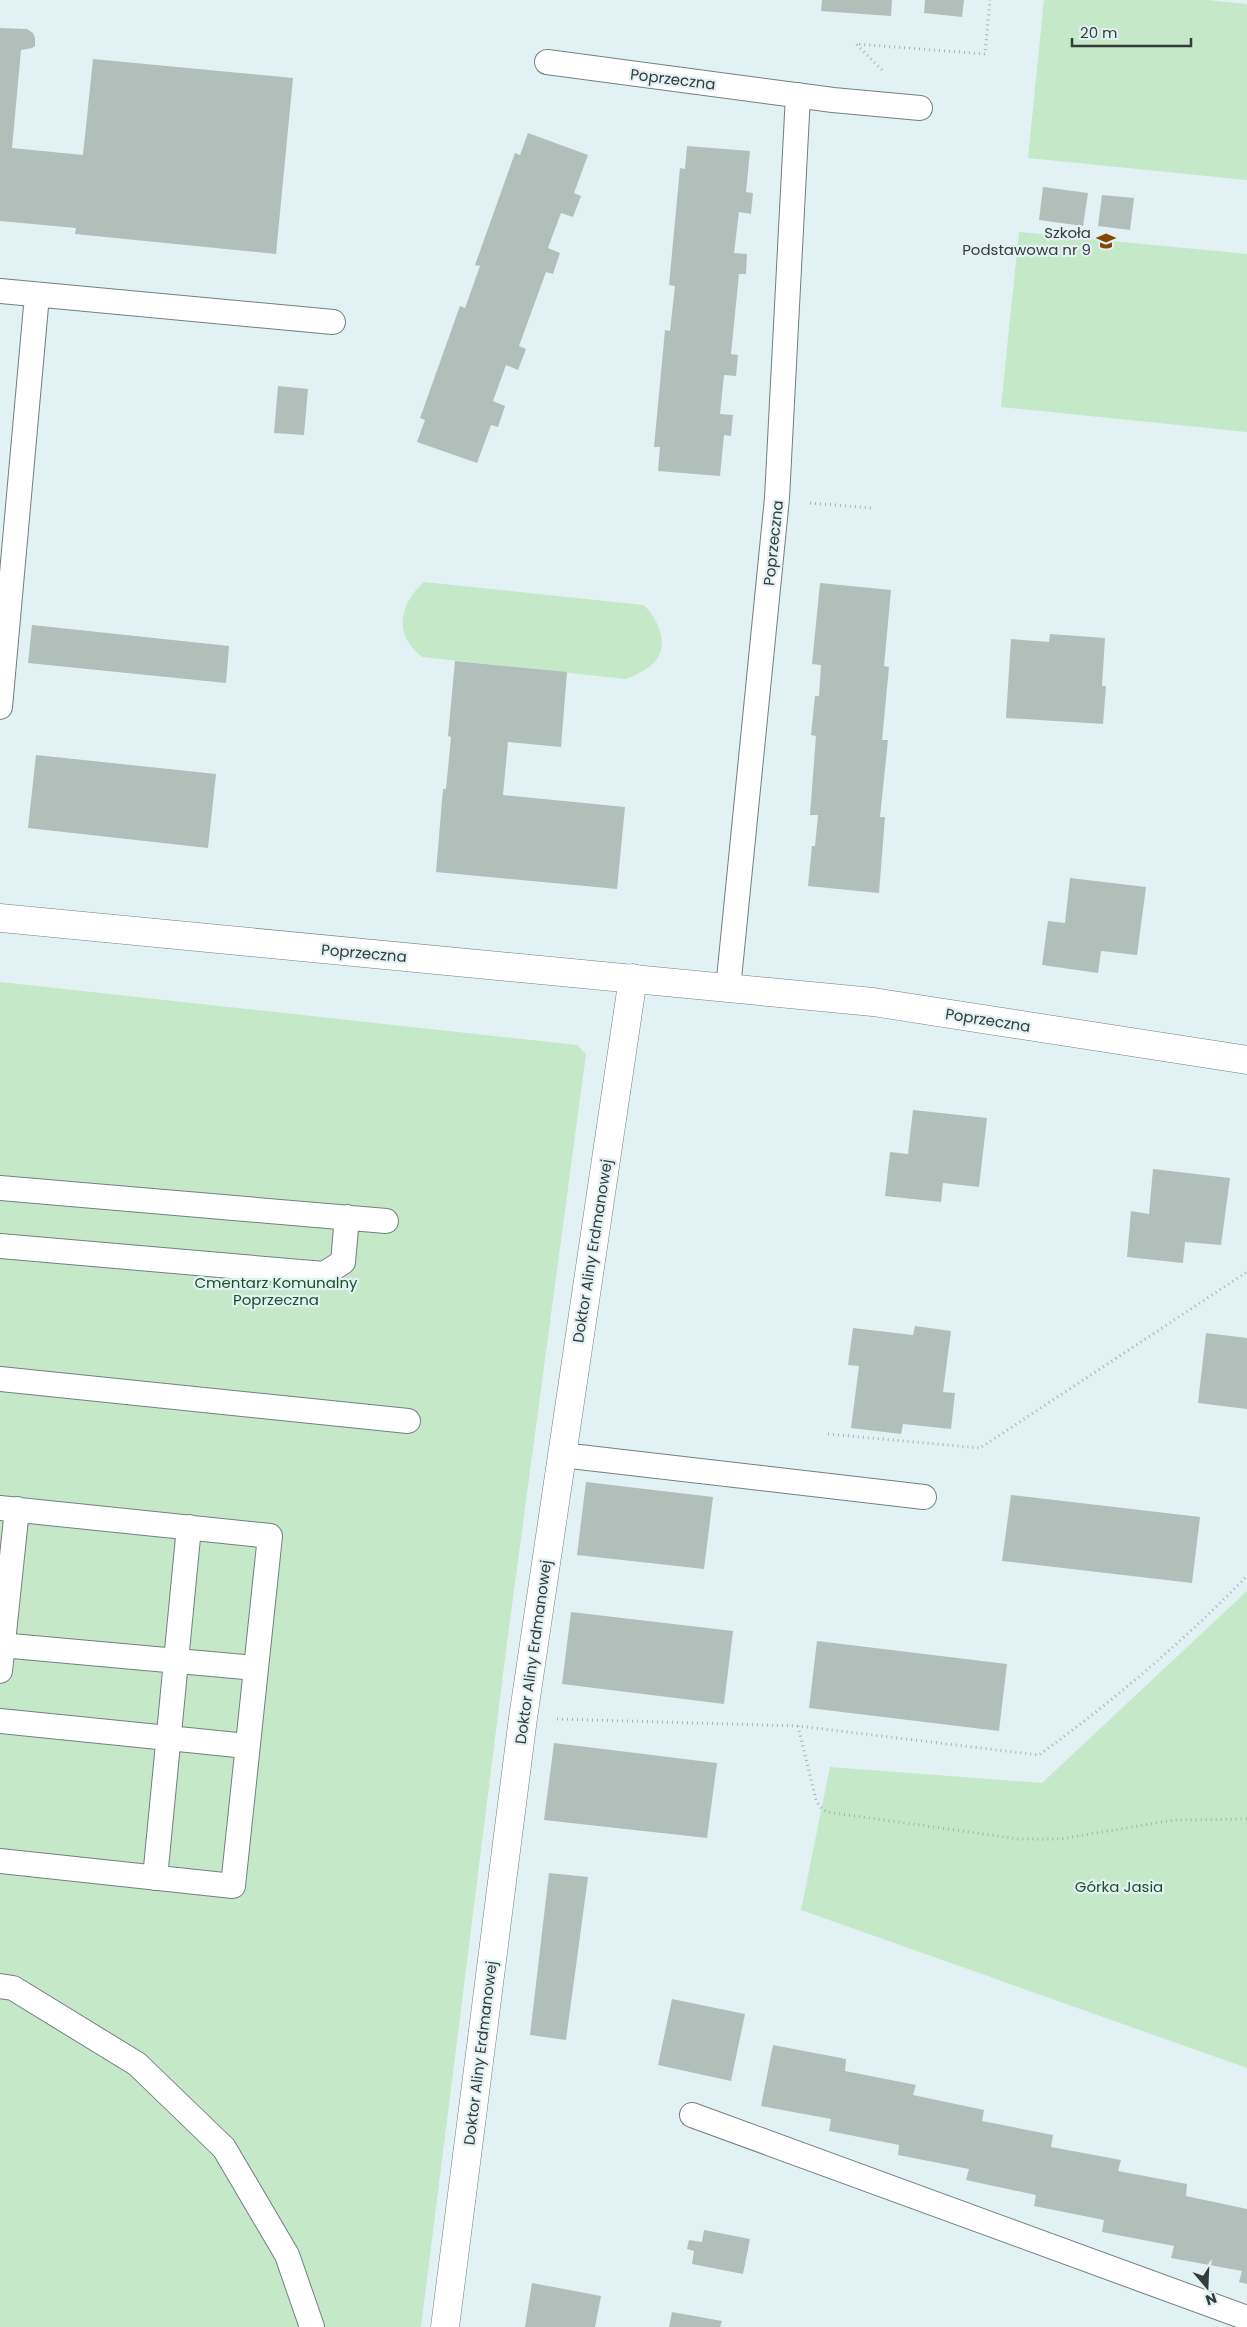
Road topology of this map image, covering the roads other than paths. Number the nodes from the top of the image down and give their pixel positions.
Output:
1 (547, 62) dead end
2 (798, 95) junction
3 (920, 108) road end
4 (0, 291) edge
5 (37, 295) junction
6 (333, 322) dead end
7 (0, 707) edge
8 (0, 918) edge
9 (634, 978) junction
10 (728, 989) junction
11 (1247, 1060) edge
12 (0, 1188) edge
13 (347, 1217) junction
14 (386, 1221) dead end
15 (0, 1246) edge
16 (0, 1379) edge
17 (408, 1421) dead end
18 (562, 1455) junction
19 (924, 1497) dead end
20 (8, 1509) edge
21 (189, 1527) junction
22 (1, 1645) edge
23 (176, 1662) junction
24 (256, 1668) junction
25 (0, 1671) edge
26 (0, 1721) edge
27 (169, 1738) junction
28 (248, 1746) junction
29 (0, 1861) edge
30 (155, 1878) junction
31 (0, 1986) edge
32 (692, 2115) dead end
33 (1247, 2318) edge
34 (312, 2327) edge
35 (445, 2327) edge

1 - 2 lane, Poprzeczna
2 - 3 lane, Poprzeczna
2 - 10 lane, Poprzeczna
4 - 5 lane
5 - 6 lane
5 - 7 lane
8 - 9 street, Poprzeczna
9 - 10 street, Poprzeczna
9 - 18 street, Doktor Aliny Erdmanowej
10 - 11 street, Poprzeczna
12 - 13 lane
13 - 14 lane
13 - 15 lane
16 - 17 lane
18 - 19 lane
18 - 35 street, Doktor Aliny Erdmanowej
20 - 21 lane
20 - 22 lane
21 - 23 lane
21 - 24 lane
22 - 23 lane
22 - 25 lane
23 - 24 lane
23 - 27 lane
24 - 28 lane
26 - 27 lane
27 - 28 lane
27 - 30 lane
28 - 30 lane
29 - 30 lane
31 - 34 lane
32 - 33 lane

